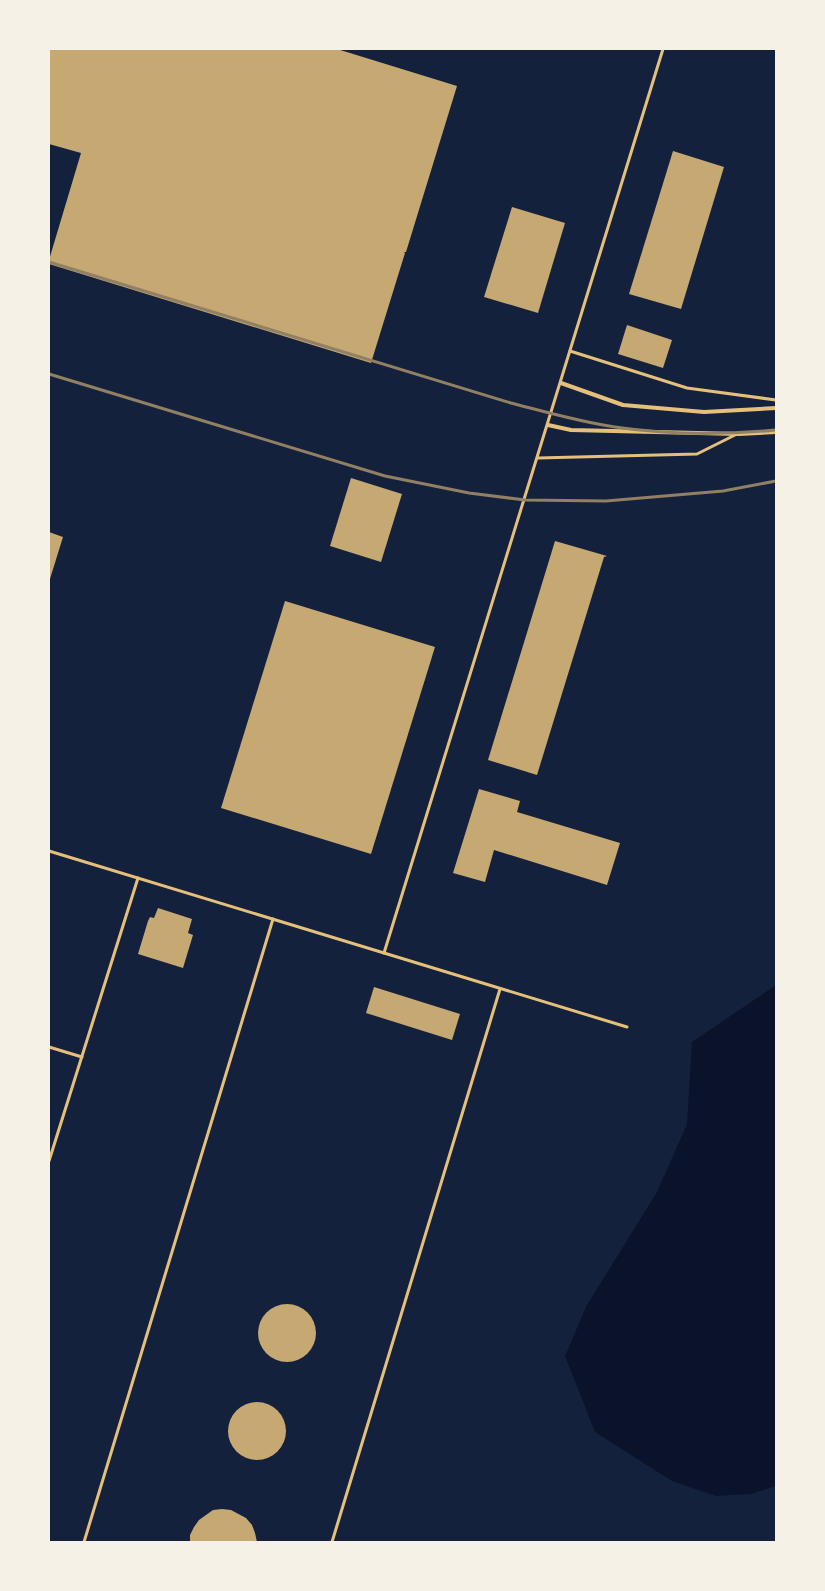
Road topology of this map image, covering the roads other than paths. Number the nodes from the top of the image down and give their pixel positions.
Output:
1 (663, 49) edge
2 (570, 351) junction
3 (561, 383) junction
4 (776, 400) edge
5 (776, 408) edge
6 (548, 425) junction
7 (776, 432) edge
8 (738, 434) junction
9 (538, 458) junction
10 (49, 851) edge
11 (138, 878) junction
12 (274, 919) junction
13 (384, 953) junction
14 (500, 989) junction
15 (627, 1027) dead end
16 (49, 1047) edge
17 (82, 1057) junction
18 (49, 1161) edge
19 (84, 1542) edge
20 (332, 1542) edge

1 - 2 lane
2 - 3 lane
2 - 4 lane
3 - 5 street
3 - 6 lane
6 - 8 street
6 - 9 lane
7 - 8 street
8 - 9 lane
9 - 13 lane
10 - 11 lane
11 - 12 lane
11 - 17 lane
12 - 13 lane
12 - 19 lane
13 - 14 lane
14 - 15 lane
14 - 20 lane
16 - 17 lane
17 - 18 lane

